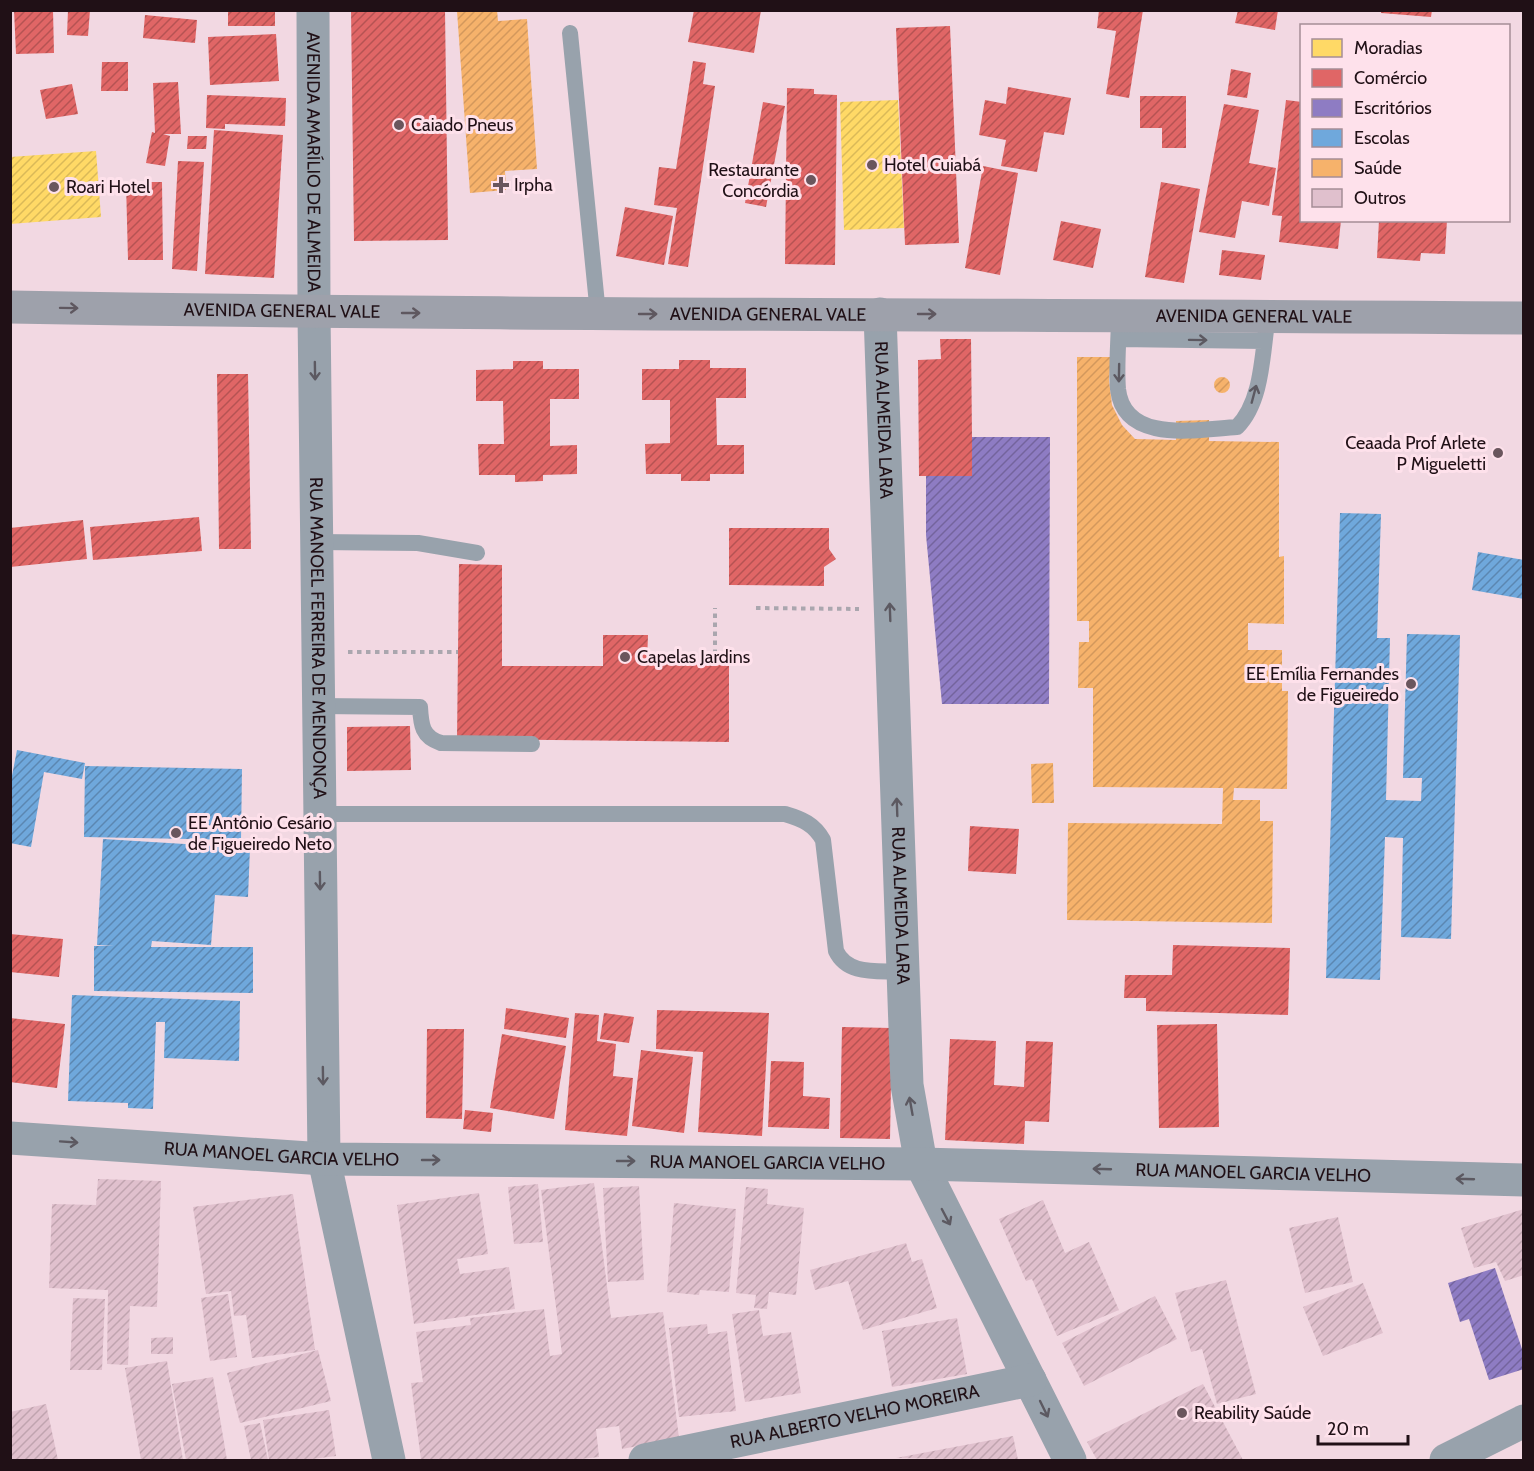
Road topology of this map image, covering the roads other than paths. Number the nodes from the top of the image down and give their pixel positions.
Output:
1 (313, 10) edge
2 (570, 33) dead end
3 (10, 307) edge
4 (314, 312) junction
5 (598, 314) junction
6 (880, 314) junction
7 (1524, 318) edge
8 (1119, 327) junction
9 (1266, 328) junction
10 (317, 542) junction
11 (477, 553) dead end
12 (319, 706) junction
13 (532, 744) dead end
14 (320, 814) junction
15 (903, 972) junction
16 (10, 1138) edge
17 (324, 1159) junction
18 (921, 1164) junction
19 (1524, 1180) edge
20 (1030, 1380) junction
21 (1524, 1421) edge
22 (389, 1461) edge
23 (645, 1461) edge
24 (1070, 1461) edge
25 (1446, 1461) edge

1 - 4 street, AVENIDA AMARÍLIO DE ALMEIDA
2 - 5 lane
3 -> 4 main road, AVENIDA GENERAL VALE
4 -> 5 main road, AVENIDA GENERAL VALE
4 -> 10 street, RUA MANOEL FERREIRA DE MENDONÇA
5 -> 6 main road, AVENIDA GENERAL VALE
6 -> 8 main road, AVENIDA GENERAL VALE
15 -> 6 street, RUA ALMEIDA LARA
7 - 9 main road, AVENIDA GENERAL VALE
8 -> 9 main road, AVENIDA GENERAL VALE
8 -> 9 lane
10 - 11 lane
10 - 12 street, RUA MANOEL FERREIRA DE MENDONÇA
12 - 13 lane
12 - 14 street, RUA MANOEL FERREIRA DE MENDONÇA
14 - 15 lane
14 -> 17 street, RUA MANOEL FERREIRA DE MENDONÇA
18 -> 15 street, RUA ALMEIDA LARA
16 -> 17 street, RUA MANOEL GARCIA VELHO
17 -> 18 street, RUA MANOEL GARCIA VELHO
17 - 22 street, RUA MANOEL FERREIRA DE MENDONÇA
19 -> 18 street, RUA MANOEL GARCIA VELHO
18 -> 20 street, RUA ALMEIDA LARA
20 - 23 street, RUA ALBERTO VELHO MOREIRA
20 -> 24 street, RUA ALMEIDA LARA
21 - 25 street

